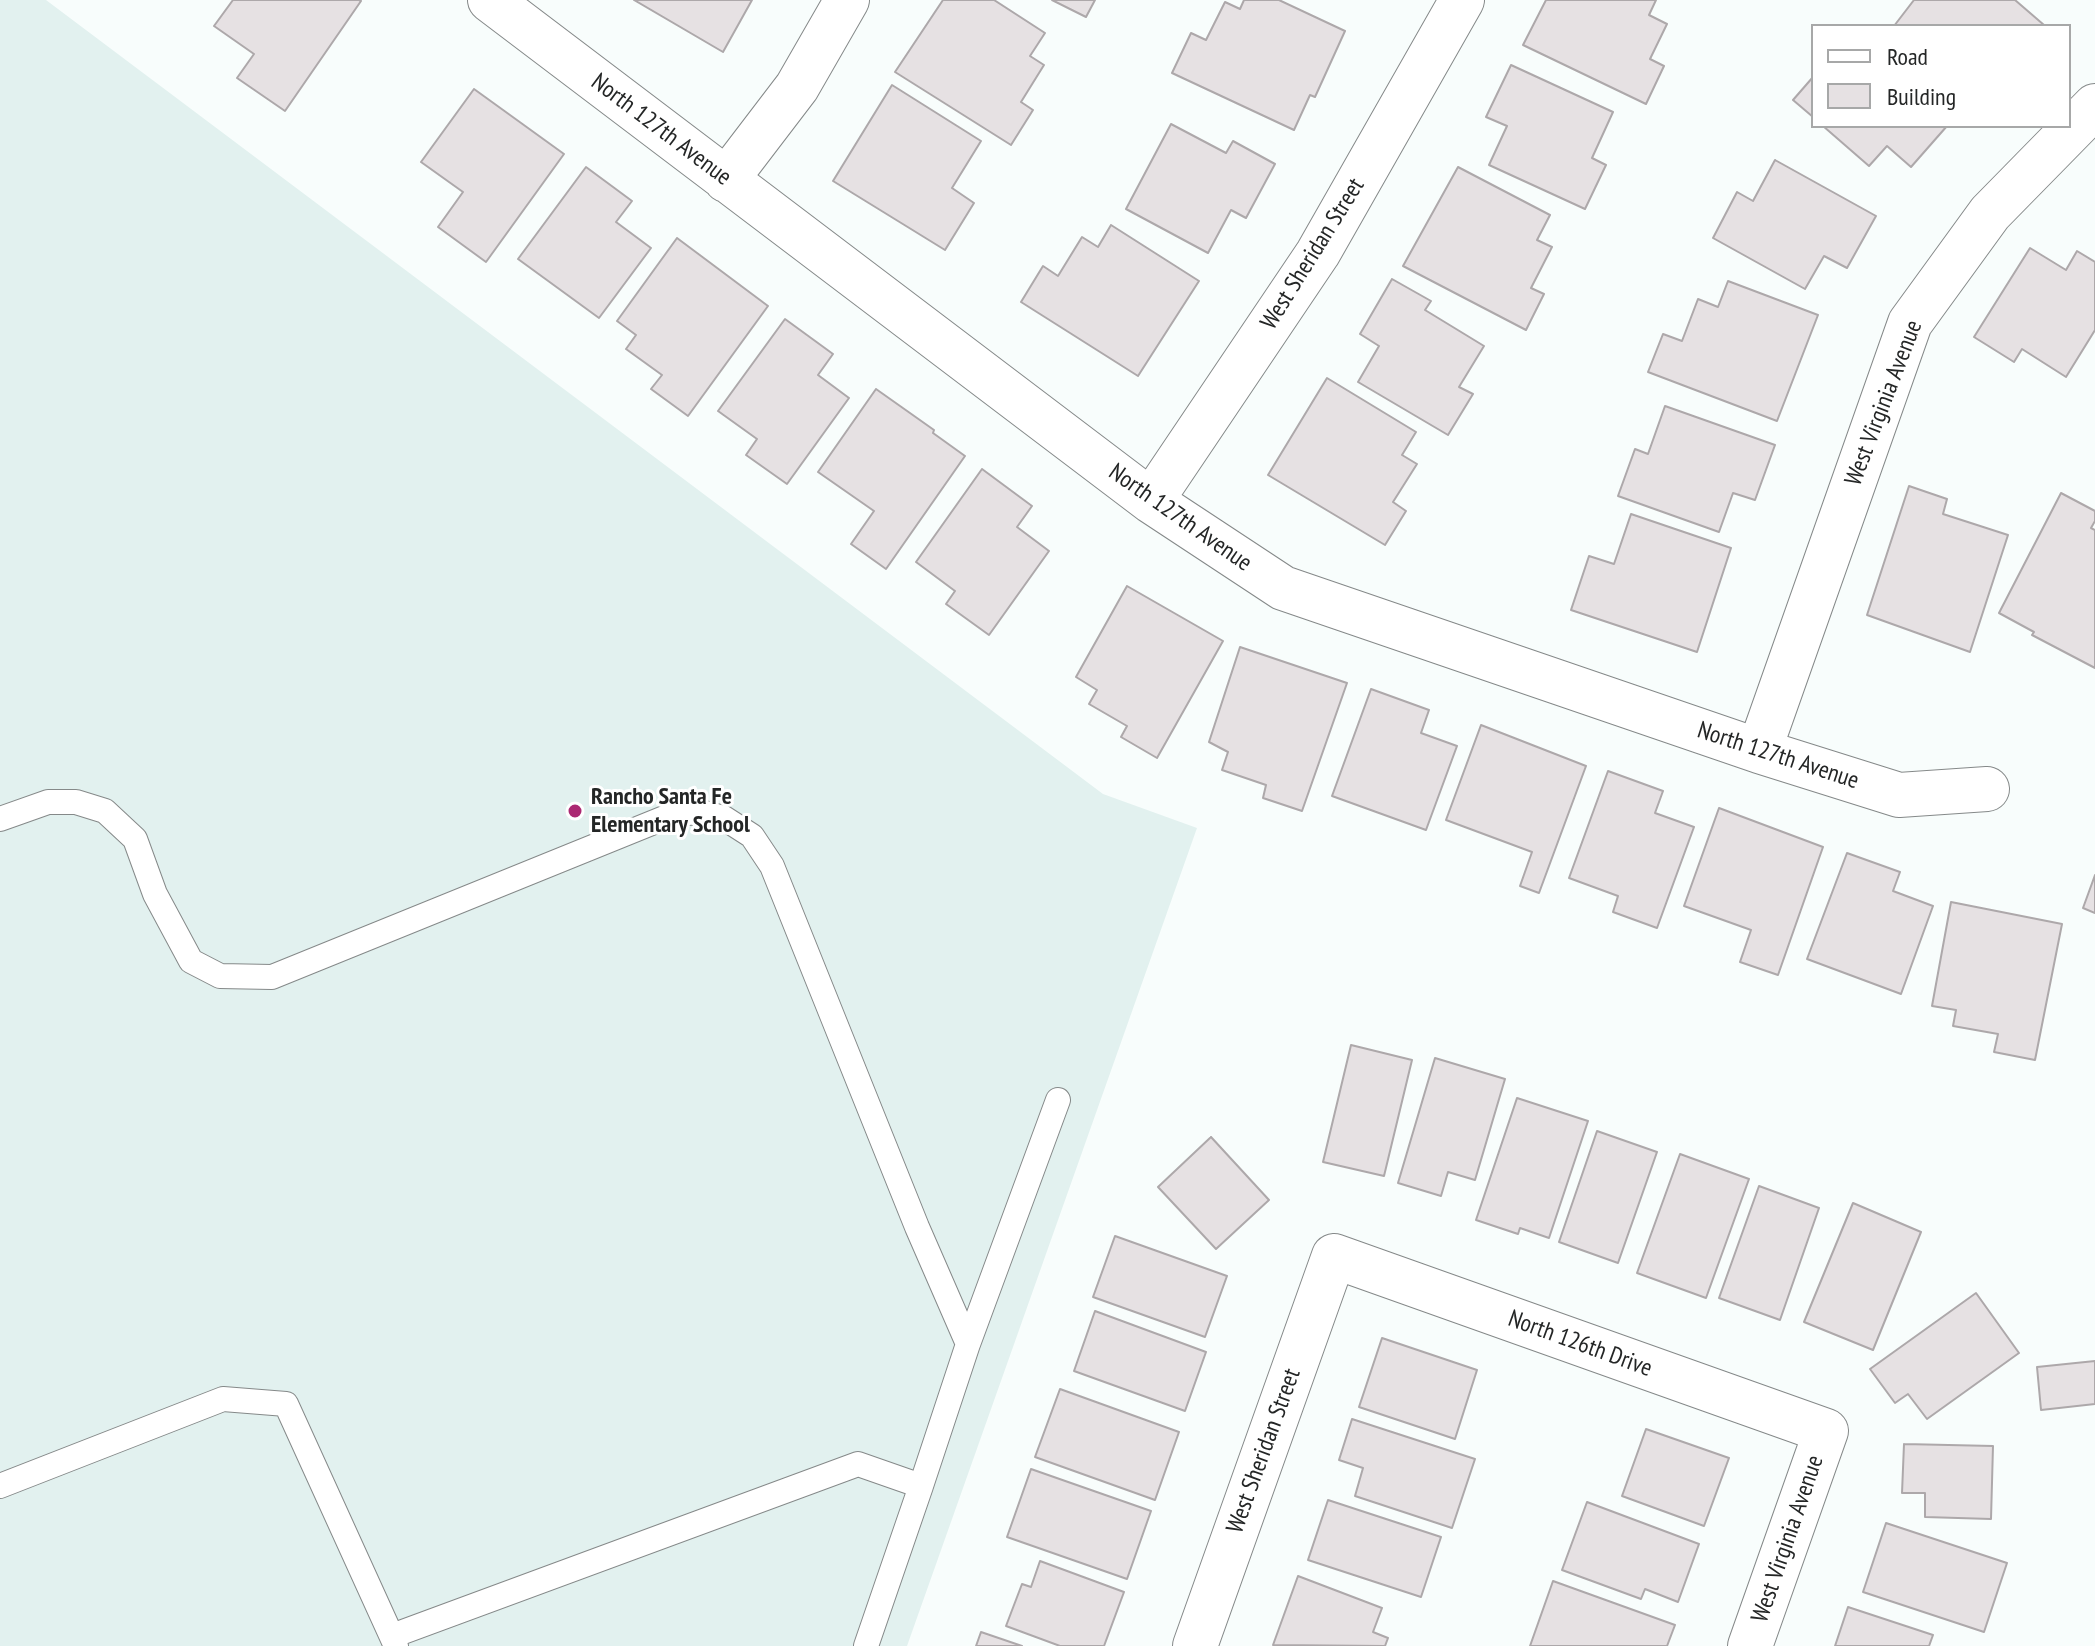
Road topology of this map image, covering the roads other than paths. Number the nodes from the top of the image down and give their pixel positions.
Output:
1 (490, 0) edge
2 (847, 0) edge
3 (1462, 0) edge
4 (2095, 106) edge
5 (726, 180) junction
6 (1151, 501) junction
7 (1759, 751) junction
8 (1987, 789) dead end
9 (0, 819) edge
10 (1058, 1100) dead end
11 (1334, 1256) joint
12 (968, 1344) junction
13 (1826, 1431) joint
14 (0, 1486) edge
15 (921, 1486) junction
16 (394, 1641) edge
17 (866, 1646) edge
18 (1195, 1646) edge
19 (1750, 1646) edge

1 - 5 street, North 127th Avenue
2 - 5 street
3 - 6 street, West Sheridan Street
4 - 7 street, West Virginia Avenue
5 - 6 street, North 127th Avenue
6 - 7 street, North 127th Avenue
7 - 8 street, North 127th Avenue
9 - 12 lane
10 - 12 lane
11 - 13 street, North 126th Drive
11 - 18 street, West Sheridan Street
12 - 15 lane
13 - 19 street, West Virginia Avenue
14 - 16 lane
15 - 16 lane
15 - 17 lane

